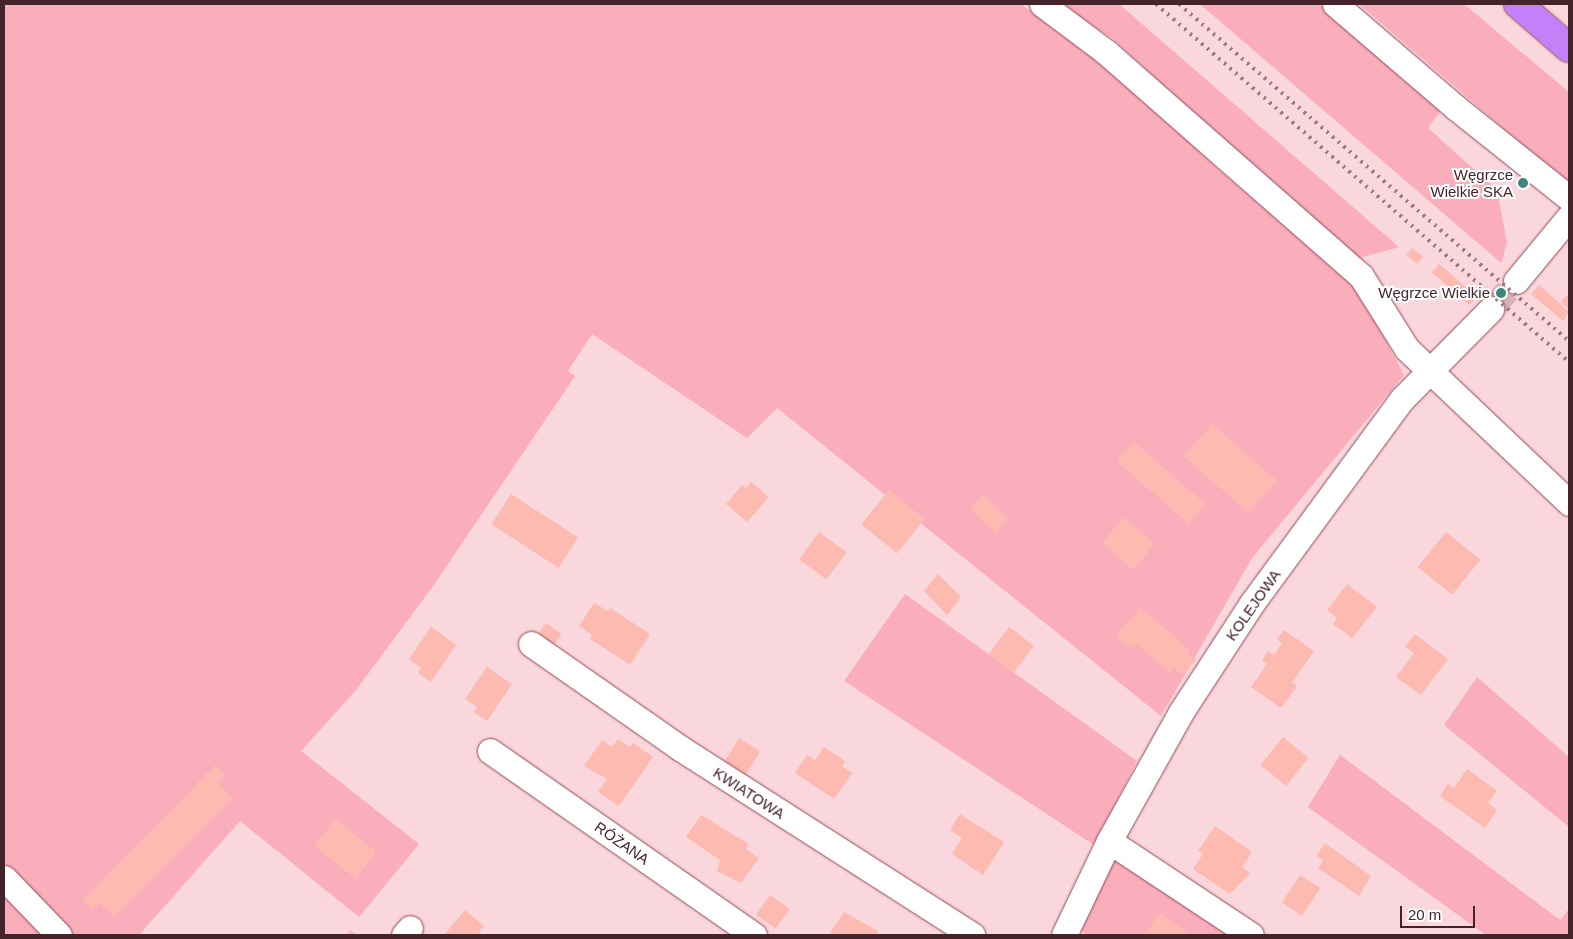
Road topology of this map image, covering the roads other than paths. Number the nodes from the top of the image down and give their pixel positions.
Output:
1 (1042, 4) edge
2 (1335, 4) edge
3 (1518, 4) edge
4 (1569, 48) edge
5 (1569, 198) edge
6 (1569, 217) edge
7 (1516, 280) tunnel mouth
8 (1491, 309) tunnel mouth
9 (1430, 372) junction
10 (1569, 503) edge
11 (531, 644) dead end
12 (490, 751) dead end
13 (1109, 841) junction
14 (4, 878) edge
15 (59, 935) edge
16 (754, 935) edge
17 (972, 935) edge
18 (1064, 935) edge
19 (1251, 935) edge

1 - 9 street
2 - 5 street
3 - 4 highway
6 - 7 street
8 - 9 street, KOLEJOWA
9 - 10 street
9 - 13 street, KOLEJOWA
11 - 17 street, KWIATOWA
12 - 16 street, RÓŻANA
13 - 18 street, KOLEJOWA
13 - 19 street
14 - 15 street

